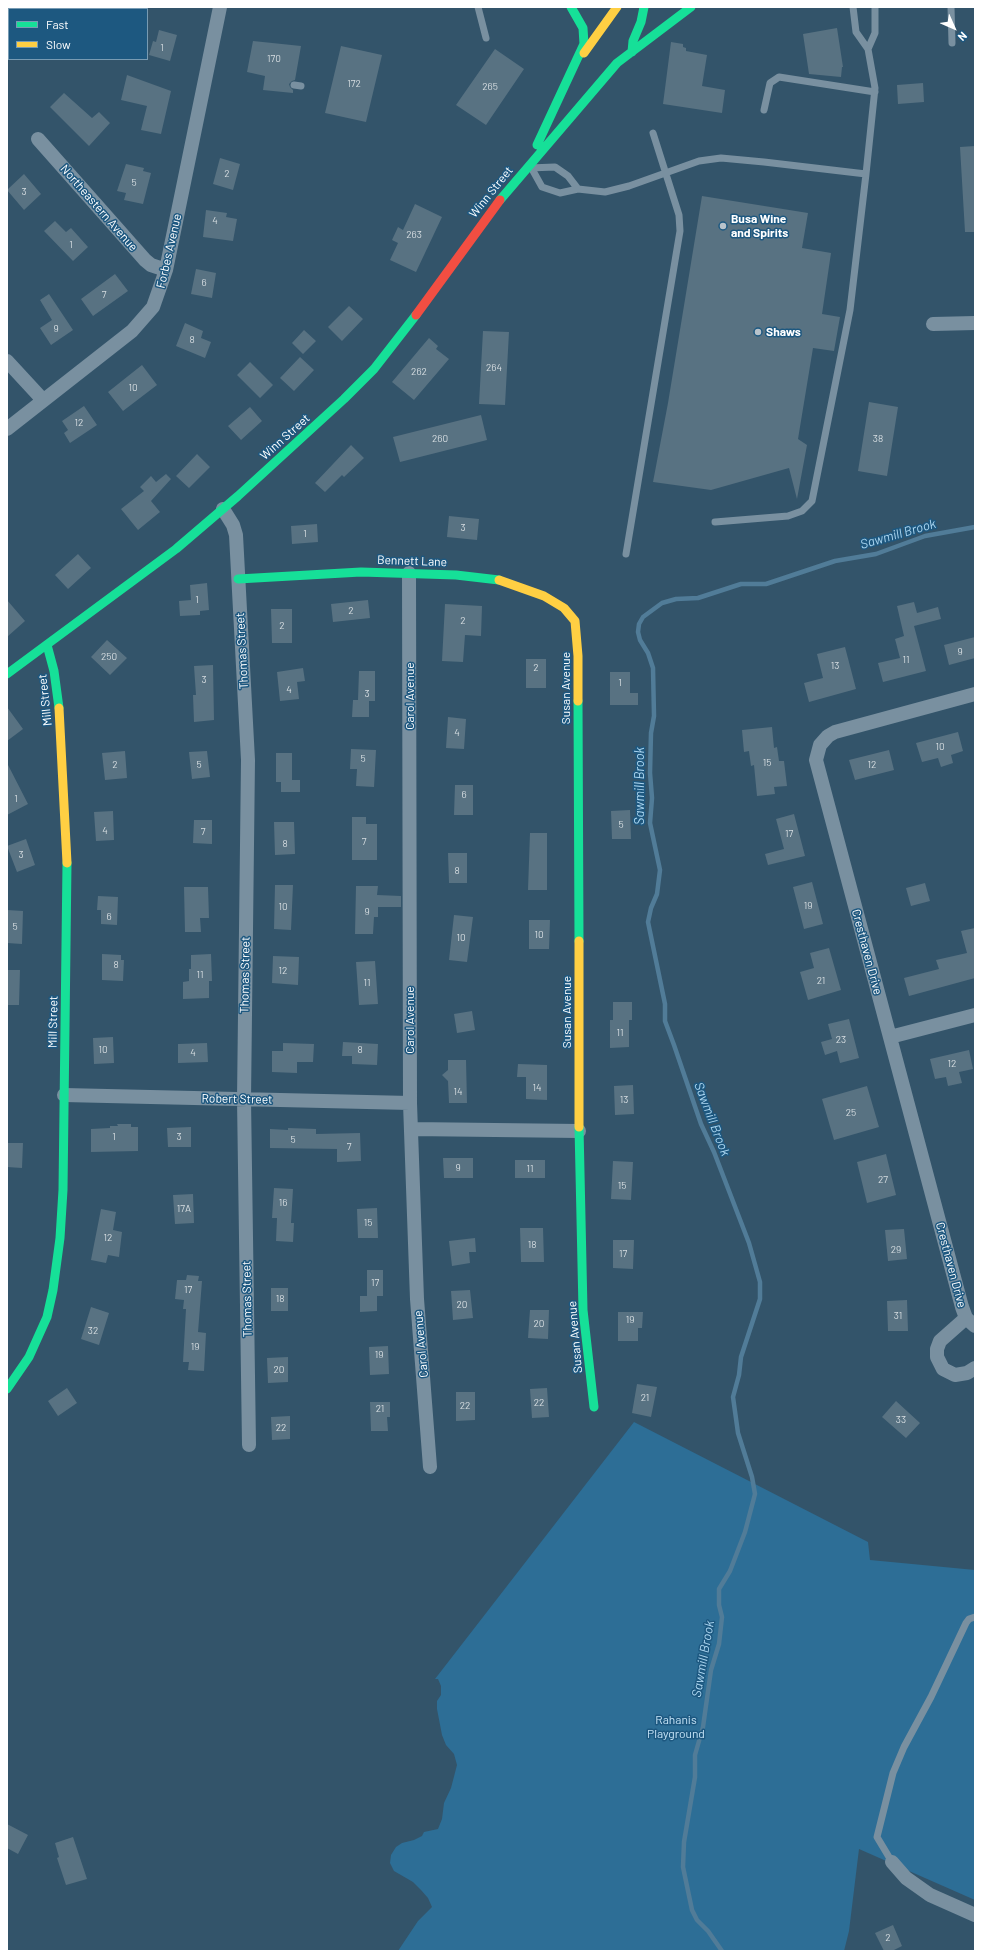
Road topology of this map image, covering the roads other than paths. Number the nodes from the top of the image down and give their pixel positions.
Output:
1 (220, 7) edge
2 (478, 7) edge
3 (571, 7) edge
4 (617, 7) edge
5 (644, 7) edge
6 (691, 7) edge
7 (853, 7) edge
8 (875, 7) edge
9 (951, 7) edge
10 (486, 38) dead end
11 (952, 42) dead end
12 (868, 49) junction
13 (632, 52) junction
14 (578, 60) junction
15 (875, 92) junction
16 (764, 110) dead end
17 (653, 134) dead end
18 (38, 139) dead end
19 (529, 168) junction
20 (666, 173) junction
21 (866, 174) junction
22 (578, 189) junction
23 (166, 270) junction
24 (975, 323) edge
25 (933, 324) dead end
26 (7, 361) edge
27 (43, 400) junction
28 (7, 429) edge
29 (223, 508) junction
30 (715, 522) dead end
31 (626, 554) dead end
32 (409, 573) junction
33 (238, 579) junction
34 (574, 618) joint
35 (47, 645) junction
36 (7, 674) edge
37 (975, 694) edge
38 (975, 1015) edge
39 (890, 1037) junction
40 (64, 1096) junction
41 (244, 1099) junction
42 (410, 1103) junction
43 (411, 1129) junction
44 (580, 1131) junction
45 (971, 1322) edge
46 (975, 1368) edge
47 (7, 1389) edge
48 (594, 1407) dead end
49 (249, 1445) dead end
50 (430, 1467) dead end
51 (975, 1617) edge
52 (892, 1862) joint
53 (975, 1915) edge

1 - 23 street, Forbes Avenue
2 - 10 lane
3 - 14 street, Winn Street
4 - 14 street, Winn Street
5 - 13 street
6 - 13 street, Winn Street
7 - 12 lane
8 - 12 lane
9 - 11 lane
12 - 15 lane
13 - 19 street, Winn Street
14 - 19 street, Winn Street
15 - 16 lane
15 - 21 lane
17 - 20 lane
18 - 23 street, Northeastern Avenue
19 - 22 lane
19 - 22 lane
19 - 29 street, Winn Street
20 - 21 lane
20 - 22 lane
20 - 31 lane
21 - 30 lane
23 - 27 street, Forbes Avenue
24 - 25 street
26 - 27 street
27 - 28 street, Forbes Avenue
29 - 33 street, Thomas Street
29 - 35 street, Winn Street
32 - 33 street, Bennett Lane
32 - 34 street, Bennett Lane
32 - 42 street, Carol Avenue
33 - 41 street, Thomas Street
34 - 44 street, Susan Avenue
35 - 36 street, Winn Street
35 - 40 street, Mill Street
37 - 39 street, Cresthaven Drive
38 - 39 street
39 - 45 street, Cresthaven Drive
40 - 41 street, Robert Street
40 - 47 street, Mill Street
41 - 42 street, Robert Street
41 - 49 street, Thomas Street
42 - 43 street, Carol Avenue
43 - 44 street
43 - 50 street, Carol Avenue
44 - 48 street, Susan Avenue
45 - 46 street, Cresthaven Drive
51 - 52 lane
52 - 53 street

